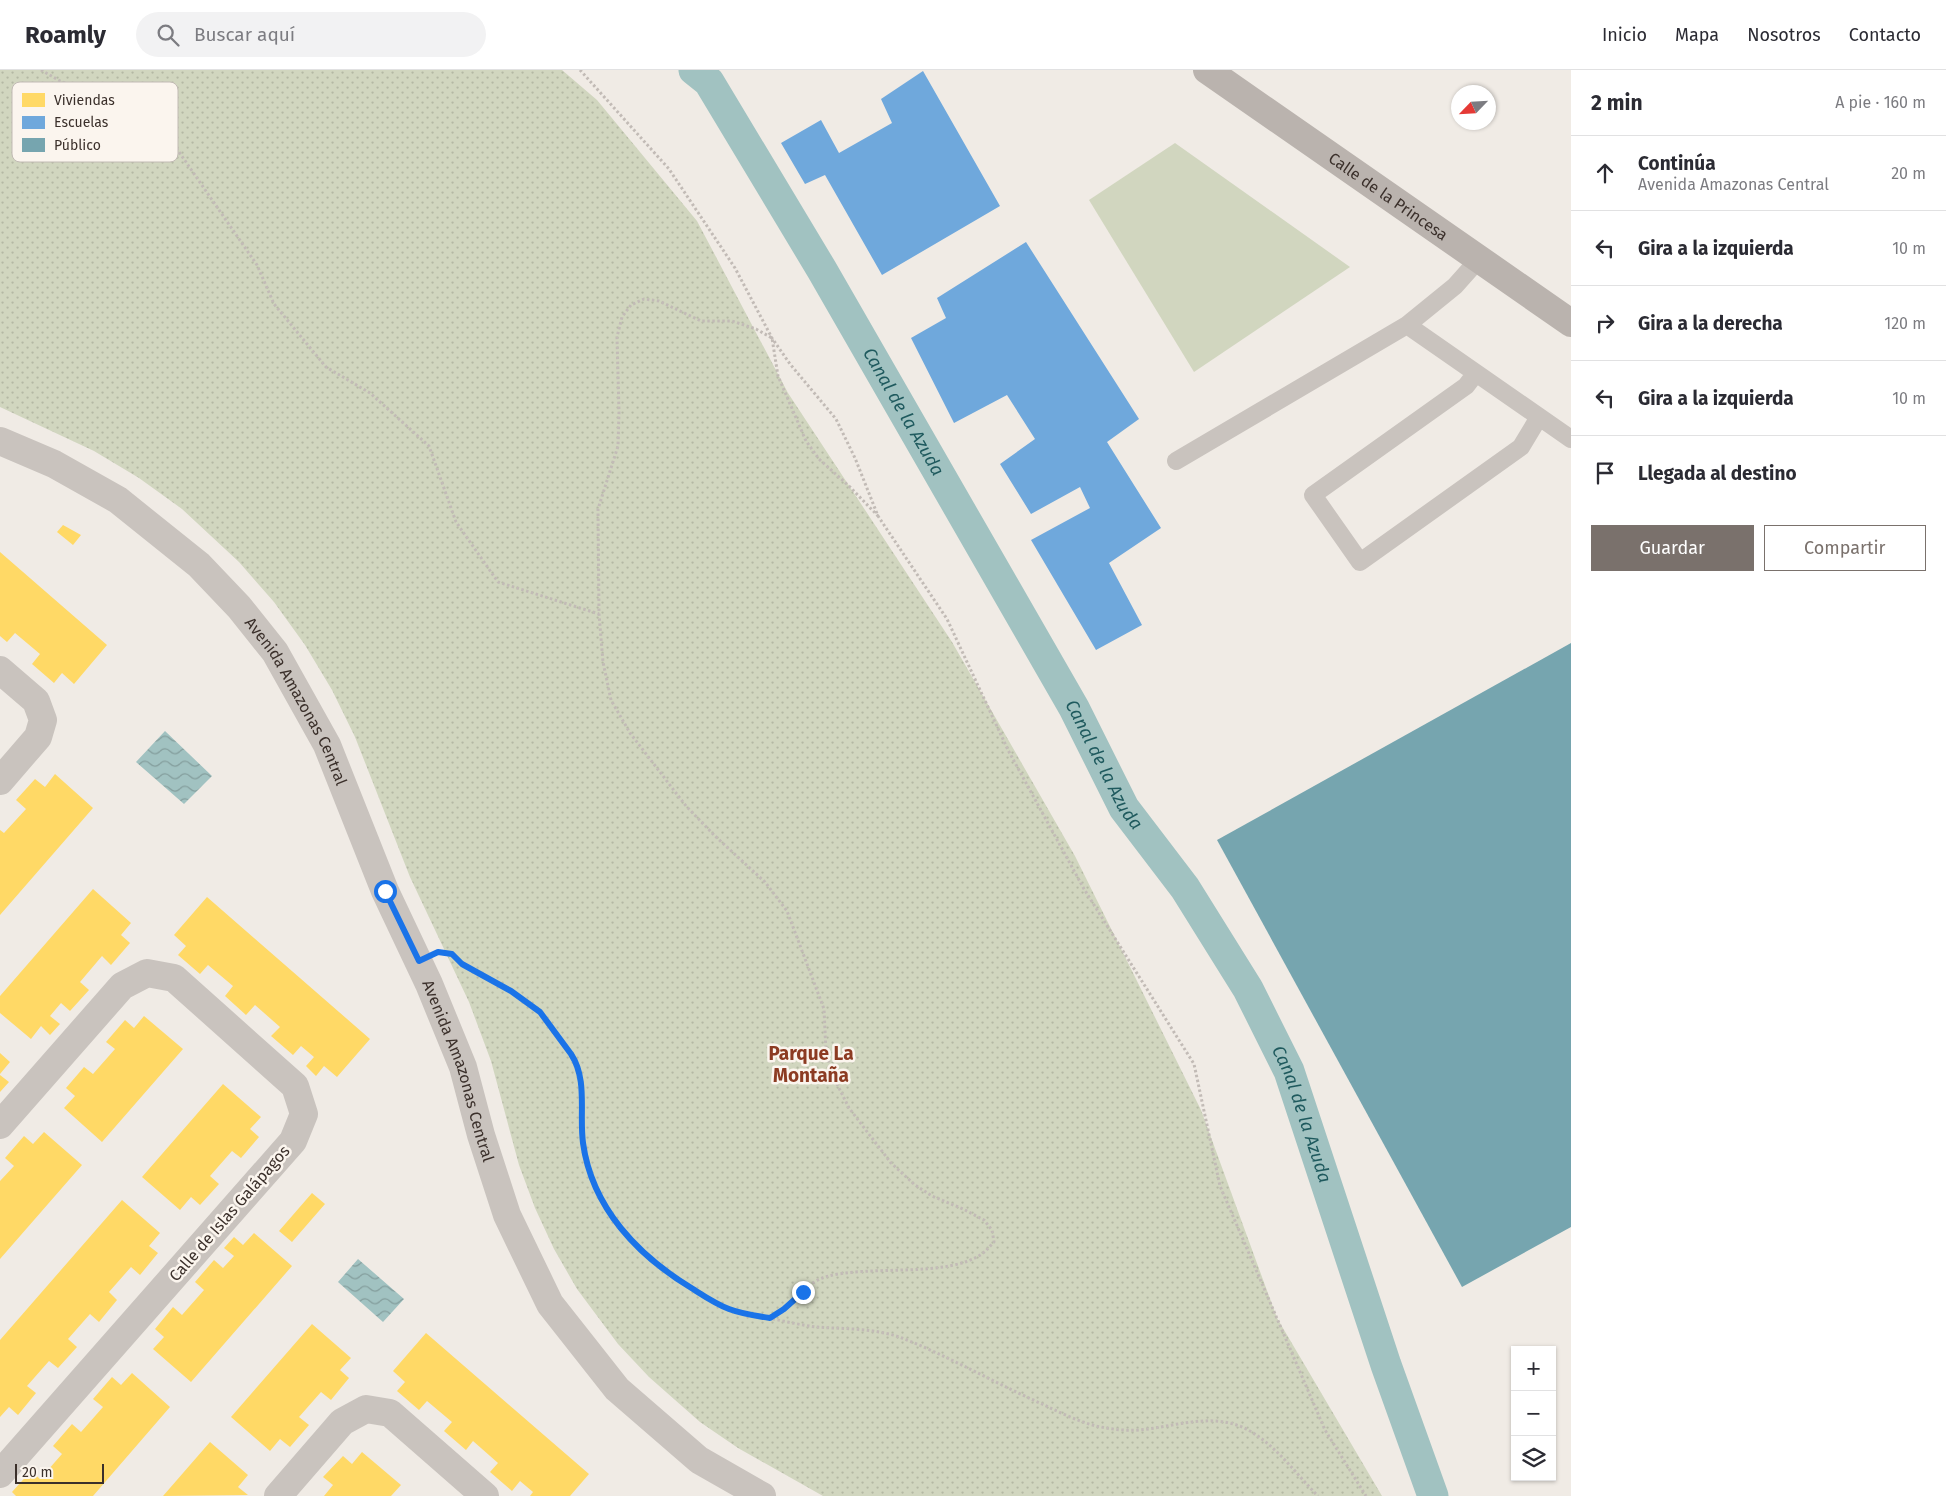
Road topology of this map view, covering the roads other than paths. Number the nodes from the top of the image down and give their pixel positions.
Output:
1 (1206, 70) edge
2 (1479, 259) junction
3 (1571, 323) edge
4 (1407, 325) junction
5 (1476, 373) junction
6 (1539, 417) junction
7 (1571, 439) edge
8 (0, 441) edge
9 (1176, 461) dead end
10 (0, 670) edge
11 (0, 781) edge
12 (0, 1125) edge
13 (0, 1474) edge
14 (278, 1496) edge
15 (485, 1496) edge
16 (762, 1496) edge

1 - 2 street, Calle de la Princesa
2 - 3 street, Calle de la Princesa
2 - 4 lane
4 - 5 lane
4 - 9 lane
5 - 6 lane
5 - 6 lane
6 - 7 lane
8 - 16 street, Avenida Amazonas Central
10 - 11 street
12 - 13 street, Calle de Islas Galápagos
14 - 15 street

